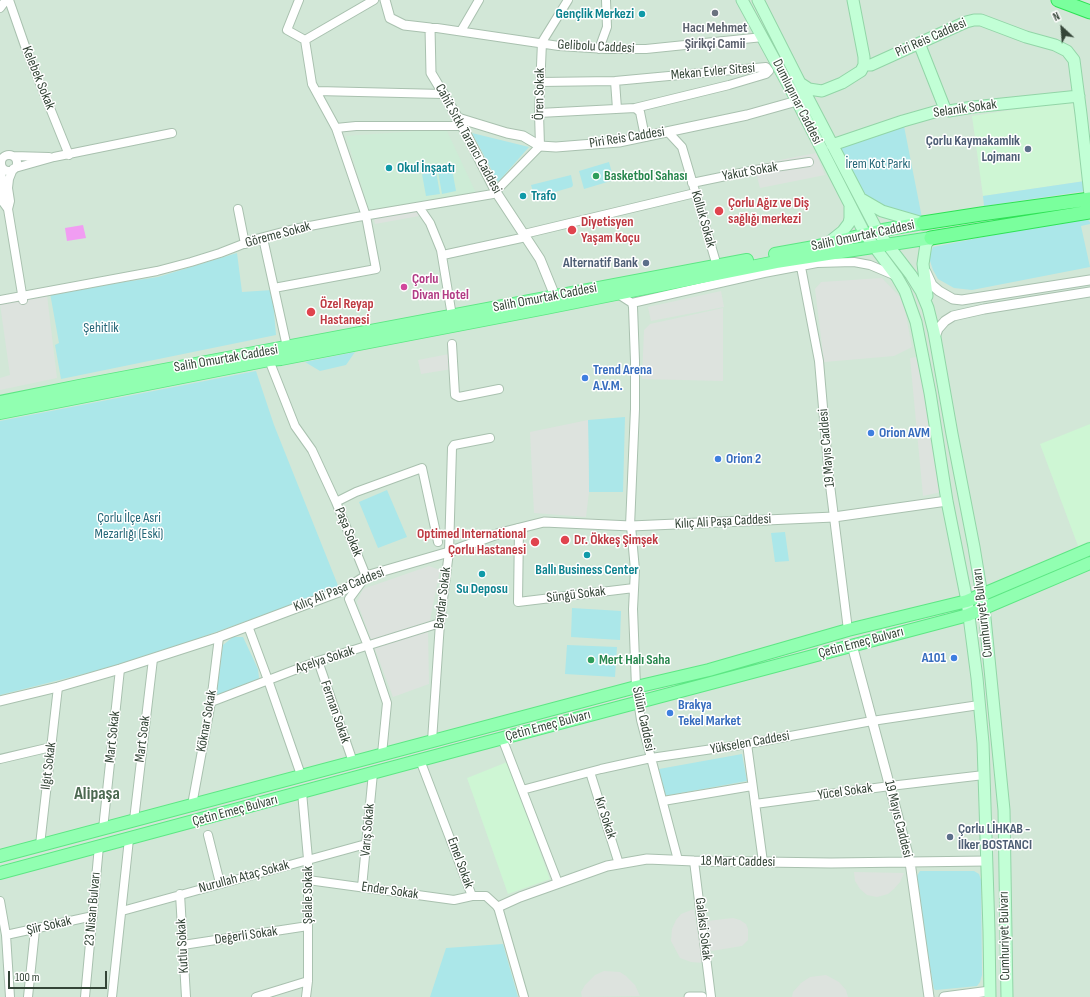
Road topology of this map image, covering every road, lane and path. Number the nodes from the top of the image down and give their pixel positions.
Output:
1 (8, 0) edge
2 (299, 0) edge
3 (374, 0) edge
4 (385, 0) edge
5 (479, 0) edge
6 (568, 0) edge
7 (606, 0) edge
8 (742, 0) edge
9 (758, 0) edge
10 (853, 0) edge
11 (1058, 0) edge
12 (0, 8) edge
13 (1090, 12) edge
14 (430, 28) junction
15 (461, 32) junction
16 (763, 37) junction
17 (306, 40) junction
18 (542, 42) junction
19 (919, 43) junction
20 (599, 49) junction
21 (864, 65) junction
22 (615, 81) junction
23 (540, 82) junction
24 (800, 83) junction
25 (317, 91) junction
26 (822, 91) junction
27 (444, 94) junction
28 (1078, 96) junction
29 (797, 101) junction
30 (812, 105) junction
31 (635, 108) junction
32 (617, 109) junction
33 (945, 109) junction
34 (539, 113) junction
35 (460, 122) junction
36 (336, 128) junction
37 (668, 132) junction
38 (172, 133) dead end
39 (645, 137) junction
40 (832, 145) junction
41 (540, 146) junction
42 (0, 149) edge
43 (12, 155) junction
44 (69, 155) junction
45 (54, 157) junction
46 (808, 162) dead end
47 (1, 164) edge
48 (14, 169) junction
49 (692, 183) junction
50 (1089, 183) edge
51 (496, 192) junction
52 (695, 193) junction
53 (1090, 195) edge
54 (860, 198) junction
55 (1090, 200) edge
56 (850, 205) junction
57 (419, 207) junction
58 (8, 209) junction
59 (238, 209) dead end
60 (1090, 212) edge
61 (366, 216) junction
62 (923, 223) junction
63 (878, 232) junction
64 (865, 234) junction
65 (525, 235) junction
66 (263, 238) junction
67 (931, 238) junction
68 (828, 243) junction
69 (245, 244) junction
70 (888, 245) junction
71 (876, 247) junction
72 (442, 255) junction
73 (923, 264) junction
74 (717, 266) junction
75 (801, 267) junction
76 (898, 277) junction
77 (1090, 280) edge
78 (274, 288) junction
79 (1090, 292) edge
80 (618, 294) junction
81 (555, 296) junction
82 (22, 298) junction
83 (0, 300) edge
84 (632, 303) junction
85 (452, 316) junction
86 (935, 334) junction
87 (452, 344) dead end
88 (287, 347) junction
89 (269, 360) junction
90 (499, 388) dead end
91 (0, 402) edge
92 (0, 413) edge
93 (490, 438) dead end
94 (948, 501) junction
95 (336, 502) junction
96 (834, 517) junction
97 (630, 526) junction
98 (519, 528) junction
99 (438, 542) dead end
100 (1090, 549) edge
101 (449, 552) junction
102 (1090, 563) edge
103 (366, 576) junction
104 (634, 588) junction
105 (967, 601) junction
106 (983, 602) junction
107 (968, 616) junction
108 (440, 623) junction
109 (248, 626) junction
110 (848, 630) junction
111 (219, 637) junction
112 (852, 645) junction
113 (368, 646) junction
114 (153, 658) junction
115 (318, 661) junction
116 (120, 669) junction
117 (268, 680) junction
118 (58, 687) junction
119 (636, 687) junction
120 (0, 700) edge
121 (211, 702) junction
122 (638, 702) junction
123 (980, 705) junction
124 (872, 721) junction
125 (502, 738) junction
126 (432, 741) junction
127 (747, 744) junction
128 (51, 747) junction
129 (382, 754) junction
130 (651, 758) junction
131 (0, 759) edge
132 (420, 760) junction
133 (353, 762) junction
134 (590, 772) junction
135 (373, 773) junction
136 (301, 775) junction
137 (984, 775) junction
138 (752, 786) junction
139 (890, 786) junction
140 (522, 790) junction
141 (302, 792) junction
142 (663, 801) junction
143 (755, 804) junction
144 (192, 805) junction
145 (134, 820) junction
146 (103, 828) junction
147 (208, 835) dead end
148 (129, 839) junction
149 (366, 844) junction
150 (40, 845) junction
151 (100, 846) junction
152 (0, 856) edge
153 (308, 859) junction
154 (678, 860) junction
155 (694, 861) junction
156 (987, 861) junction
157 (763, 862) junction
158 (910, 862) junction
159 (619, 864) junction
160 (0, 873) edge
161 (308, 880) junction
162 (220, 883) junction
163 (558, 883) junction
164 (362, 887) junction
165 (180, 894) junction
166 (472, 896) junction
167 (0, 901) edge
168 (498, 907) junction
169 (122, 911) junction
170 (93, 916) junction
171 (308, 926) junction
172 (35, 930) junction
173 (6, 935) junction
174 (183, 945) junction
175 (308, 981) junction
176 (990, 994) edge
177 (10, 997) edge
178 (28, 997) edge
179 (85, 997) edge
180 (112, 997) edge
181 (186, 997) edge
182 (256, 997) edge
183 (306, 997) edge
184 (524, 997) edge
185 (689, 997) edge
186 (702, 997) edge
187 (711, 997) edge
188 (929, 997) edge
189 (944, 997) edge
190 (1007, 997) edge

1 - 12 street
1 - 44 street, Kelebek Sokak
2 - 17 street
3 - 17 street
4 - 14 street
5 - 15 street
6 - 18 street
7 - 20 street
8 - 16 main road, Dumlupınar Caddesi
9 - 24 main road, Dumlupınar Caddesi
10 - 21 main road
11 - 13 highway
14 - 15 street, Gelibolu Caddesi
14 - 27 street, Cahit Sıtkı Tarancı Caddesi
15 - 18 street, Gelibolu Caddesi
16 - 20 street, Gelibolu Caddesi
16 - 29 main road, Dumlupınar Caddesi
17 - 25 street
18 - 20 street, Gelibolu Caddesi
18 - 23 street, Ören Sokak
19 - 21 main road, Piri Reis Caddesi
19 - 28 main road, Piri Reis Caddesi
19 - 33 main road
21 - 26 main road, Piri Reis Caddesi
22 - 23 street, Mekan Evler Sitesi
22 - 31 street, Mekan Evler Sitesi
22 - 32 street
23 - 34 street, Ören Sokak
24 - 26 main road
24 - 30 main road, Dumlupınar Caddesi
25 - 27 street
25 - 36 street
26 - 30 main road
27 - 35 street, Cahit Sıtkı Tarancı Caddesi
28 - 33 main road, Selanik Sokak
28 - 50 main road, Piri Reis Caddesi
29 - 37 street, Piri Reis Caddesi
29 - 56 main road, Dumlupınar Caddesi
30 - 40 main road, Dumlupınar Caddesi
31 - 32 street
31 - 39 street
32 - 34 street
33 - 40 main road, Selanik Sokak
34 - 41 street, Ören Sokak
35 - 36 street
35 - 41 street, Piri Reis Caddesi
35 - 51 street, Cahit Sıtkı Tarancı Caddesi
36 - 61 street
37 - 39 street, Piri Reis Caddesi
37 - 49 street, Kolluk Sokak
38 - 44 street
39 - 41 street, Piri Reis Caddesi
40 - 54 main road, Dumlupınar Caddesi
41 - 51 street
42 - 43 street
43 - 45 street
43 - 47 street
43 - 48 street
44 - 45 street
45 - 48 street
46 - 49 street, Yakut Sokak
47 - 48 street
47 - 58 street
48 - 58 street
49 - 52 street, Kolluk Sokak
50 - 53 main road, Piri Reis Caddesi
51 - 57 street, Göreme Sokak
51 - 65 street, Cahit Sıtkı Tarancı Caddesi
52 - 65 street
52 - 74 street, Kolluk Sokak
54 - 62 main road
54 - 63 main road, Cumhuriyet Bulvarı
55 - 62 highway, Salih Omurtak Caddesi
56 - 64 main road, Dumlupınar Caddesi
56 - 68 main road
57 - 61 street, Göreme Sokak
57 - 72 street
58 - 82 street
59 - 69 street
60 - 67 highway, Salih Omurtak Caddesi
61 - 66 street, Göreme Sokak
61 - 78 street
62 - 63 main road, Salih Omurtak Caddesi
63 - 64 main road, Salih Omurtak Caddesi
63 - 70 main road, Cumhuriyet Bulvarı
64 - 68 main road, Salih Omurtak Caddesi
64 - 71 main road, Cumhuriyet Bulvarı
65 - 72 street
65 - 81 street, Cahit Sıtkı Tarancı Caddesi
66 - 69 street, Göreme Sokak
66 - 78 street
67 - 70 main road, Salih Omurtak Caddesi
67 - 73 main road
68 - 74 main road, Salih Omurtak Caddesi
69 - 82 street, Göreme Sokak
70 - 71 main road, Salih Omurtak Caddesi
70 - 86 main road, Cumhuriyet Bulvarı
71 - 76 main road, Cumhuriyet Bulvarı
71 - 80 main road, Salih Omurtak Caddesi
72 - 85 street
73 - 77 street
73 - 86 main road
74 - 81 main road, Salih Omurtak Caddesi
75 - 76 street
75 - 84 street
75 - 96 street, 19 Mayıs Caddesi
76 - 94 main road, Cumhuriyet Bulvarı
78 - 88 street
79 - 86 street
80 - 84 street
80 - 89 main road, Salih Omurtak Caddesi
81 - 85 main road, Salih Omurtak Caddesi
82 - 83 street, Göreme Sokak
84 - 97 street, Sülün Caddesi
85 - 88 main road, Salih Omurtak Caddesi
86 - 106 main road, Cumhuriyet Bulvarı
87 - 90 street
88 - 91 main road, Salih Omurtak Caddesi
89 - 92 main road, Salih Omurtak Caddesi
89 - 95 street, Paşa Sokak
93 - 101 street, Baydar Sokak
94 - 96 street, Kılıç Ali Paşa Caddesi
94 - 105 main road, Cumhuriyet Bulvarı
95 - 99 street
95 - 103 street, Paşa Sokak
96 - 97 street, Kılıç Ali Paşa Caddesi
96 - 110 street, 19 Mayıs Caddesi
97 - 98 street, Kılıç Ali Paşa Caddesi
97 - 104 street, Sülün Caddesi
98 - 101 street, Kılıç Ali Paşa Caddesi
98 - 104 street, Süngü Sokak
100 - 106 main road
101 - 103 street, Kılıç Ali Paşa Caddesi
101 - 108 street, Baydar Sokak
102 - 106 main road, Çetin Emeç Bulvarı
103 - 109 street, Kılıç Ali Paşa Caddesi
103 - 113 street
104 - 119 street, Sülün Caddesi
105 - 106 main road, Çetin Emeç Bulvarı
105 - 107 main road, Cumhuriyet Bulvarı
105 - 110 main road, Çetin Emeç Bulvarı
106 - 107 main road, Çetin Emeç Bulvarı
106 - 190 main road, Cumhuriyet Bulvarı
107 - 112 main road, Çetin Emeç Bulvarı
107 - 123 main road, Cumhuriyet Bulvarı
108 - 113 street, Açelya Sokak
108 - 126 street, Baydar Sokak
109 - 111 street, Kılıç Ali Paşa Caddesi
109 - 117 street
110 - 119 main road, Çetin Emeç Bulvarı
111 - 114 street, Kılıç Ali Paşa Caddesi
111 - 121 street, Köknar Sokak
112 - 122 main road, Çetin Emeç Bulvarı
112 - 124 street, 19 Mayıs Caddesi
113 - 115 street, Açelya Sokak
113 - 129 street
114 - 116 street, Kılıç Ali Paşa Caddesi
114 - 145 street, Mart Soak
115 - 117 street, Açelya Sokak
115 - 133 street, Ferman Sokak
116 - 118 street, Kılıç Ali Paşa Caddesi
116 - 146 street, Mart Sokak
117 - 121 street, Açelya Sokak
117 - 136 street
118 - 120 street, Kılıç Ali Paşa Caddesi
118 - 128 street, Ilgıt Sokak
119 - 122 street, Sülün Caddesi
119 - 126 main road, Çetin Emeç Bulvarı
121 - 144 street, Köknar Sokak
122 - 125 main road, Çetin Emeç Bulvarı
122 - 130 street, Sülün Caddesi
123 - 124 street, Yükselen Caddesi
123 - 137 main road, Cumhuriyet Bulvarı
124 - 127 street, Yükselen Caddesi
124 - 139 street, 19 Mayıs Caddesi
125 - 132 main road, Çetin Emeç Bulvarı
125 - 140 street
126 - 129 main road, Çetin Emeç Bulvarı
127 - 130 street, Yükselen Caddesi
127 - 138 street
128 - 131 street
128 - 150 street, Ilgıt Sokak
129 - 133 main road, Çetin Emeç Bulvarı
130 - 134 street, Yükselen Caddesi
130 - 142 street, Sülün Caddesi
132 - 135 main road, Çetin Emeç Bulvarı
132 - 166 street, Emel Sokak
133 - 136 main road, Çetin Emeç Bulvarı
134 - 140 street, Yükselen Caddesi
134 - 159 street, Kır Sokak
135 - 141 main road, Çetin Emeç Bulvarı
135 - 149 street, Varış Sokak
136 - 144 main road, Çetin Emeç Bulvarı
137 - 139 street, Yücel Sokak
137 - 156 main road, Cumhuriyet Bulvarı
138 - 142 street
138 - 143 street
139 - 143 street, Yücel Sokak
139 - 158 street, 19 Mayıs Caddesi
140 - 163 street
141 - 148 main road, Çetin Emeç Bulvarı
141 - 153 street, Şelale Sokak
142 - 154 street, Sülün Caddesi
143 - 157 street
144 - 145 main road, Çetin Emeç Bulvarı
145 - 146 main road, Çetin Emeç Bulvarı
146 - 150 main road, Çetin Emeç Bulvarı
147 - 162 street
148 - 151 main road, Çetin Emeç Bulvarı
148 - 169 street
149 - 153 street, Nurullah Ataç Sokak
149 - 164 street, Varış Sokak
150 - 152 main road, Çetin Emeç Bulvarı
151 - 160 main road, Çetin Emeç Bulvarı
151 - 170 street, 23 Nisan Bulvarı
153 - 161 street, Şelale Sokak
153 - 162 street, Nurullah Ataç Sokak
154 - 155 street, 18 Mart Caddesi
154 - 159 street, 18 Mart Caddesi
155 - 157 street, 18 Mart Caddesi
155 - 187 street, Galaksi Sokak
156 - 158 street, 18 Mart Caddesi
156 - 176 main road, Cumhuriyet Bulvarı
157 - 158 street, 18 Mart Caddesi
158 - 188 street, 19 Mayıs Caddesi
159 - 163 street, 18 Mart Caddesi
161 - 164 street, Ender Sokak
161 - 171 street, Şelale Sokak
162 - 165 street, Nurullah Ataç Sokak
163 - 168 street, 18 Mart Caddesi
164 - 166 street, Ender Sokak
165 - 169 street, Nurullah Ataç Sokak
165 - 174 street, Kutlu Sokak
166 - 168 street, Emel Sokak
167 - 173 street
168 - 184 street
169 - 180 street
170 - 172 street, Şiir Sokak
170 - 179 street, 23 Nisan Bulvarı
171 - 174 street, Değerli Sokak
171 - 175 street, Şelale Sokak
172 - 173 street, Şiir Sokak
172 - 178 street
173 - 177 street
174 - 181 street, Kutlu Sokak
175 - 182 street
175 - 183 street, Şelale Sokak
176 - 189 street
185 - 186 street

